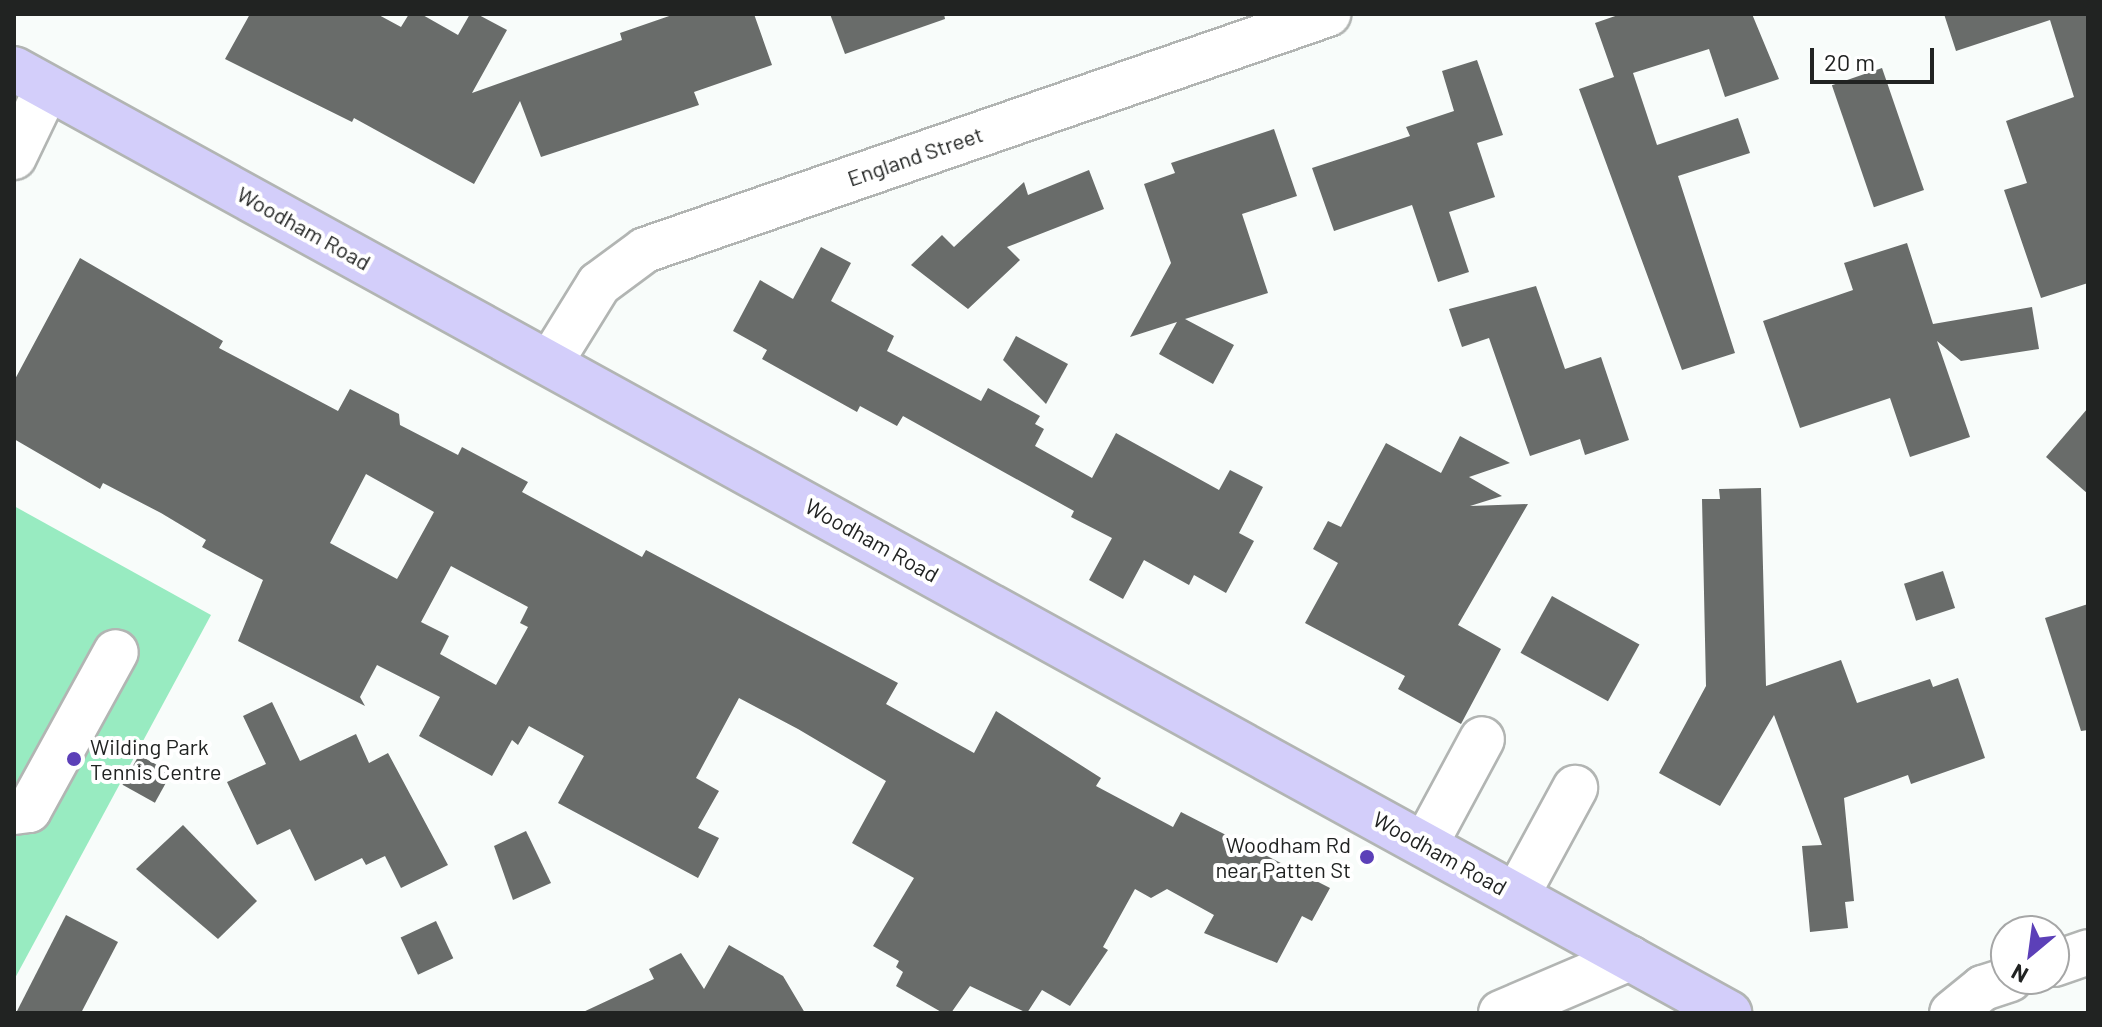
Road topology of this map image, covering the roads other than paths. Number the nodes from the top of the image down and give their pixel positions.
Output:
1 (1328, 14) edge
2 (31, 78) edge
3 (14, 157) edge
4 (550, 363) junction
5 (116, 652) dead end
6 (1482, 739) dead end
7 (1575, 788) dead end
8 (14, 812) edge
9 (1425, 845) junction
10 (1517, 895) junction
11 (1630, 958) junction
12 (1990, 986) edge
13 (1501, 1013) edge
14 (1729, 1013) edge
15 (1952, 1013) edge

1 - 4 street, England Street
2 - 3 street
2 - 4 main road, Woodham Road
4 - 9 main road, Woodham Road
5 - 8 street
6 - 9 street
7 - 10 street
9 - 10 main road, Woodham Road
10 - 11 main road, Woodham Road
11 - 13 street
11 - 14 main road, Woodham Road
12 - 15 street

